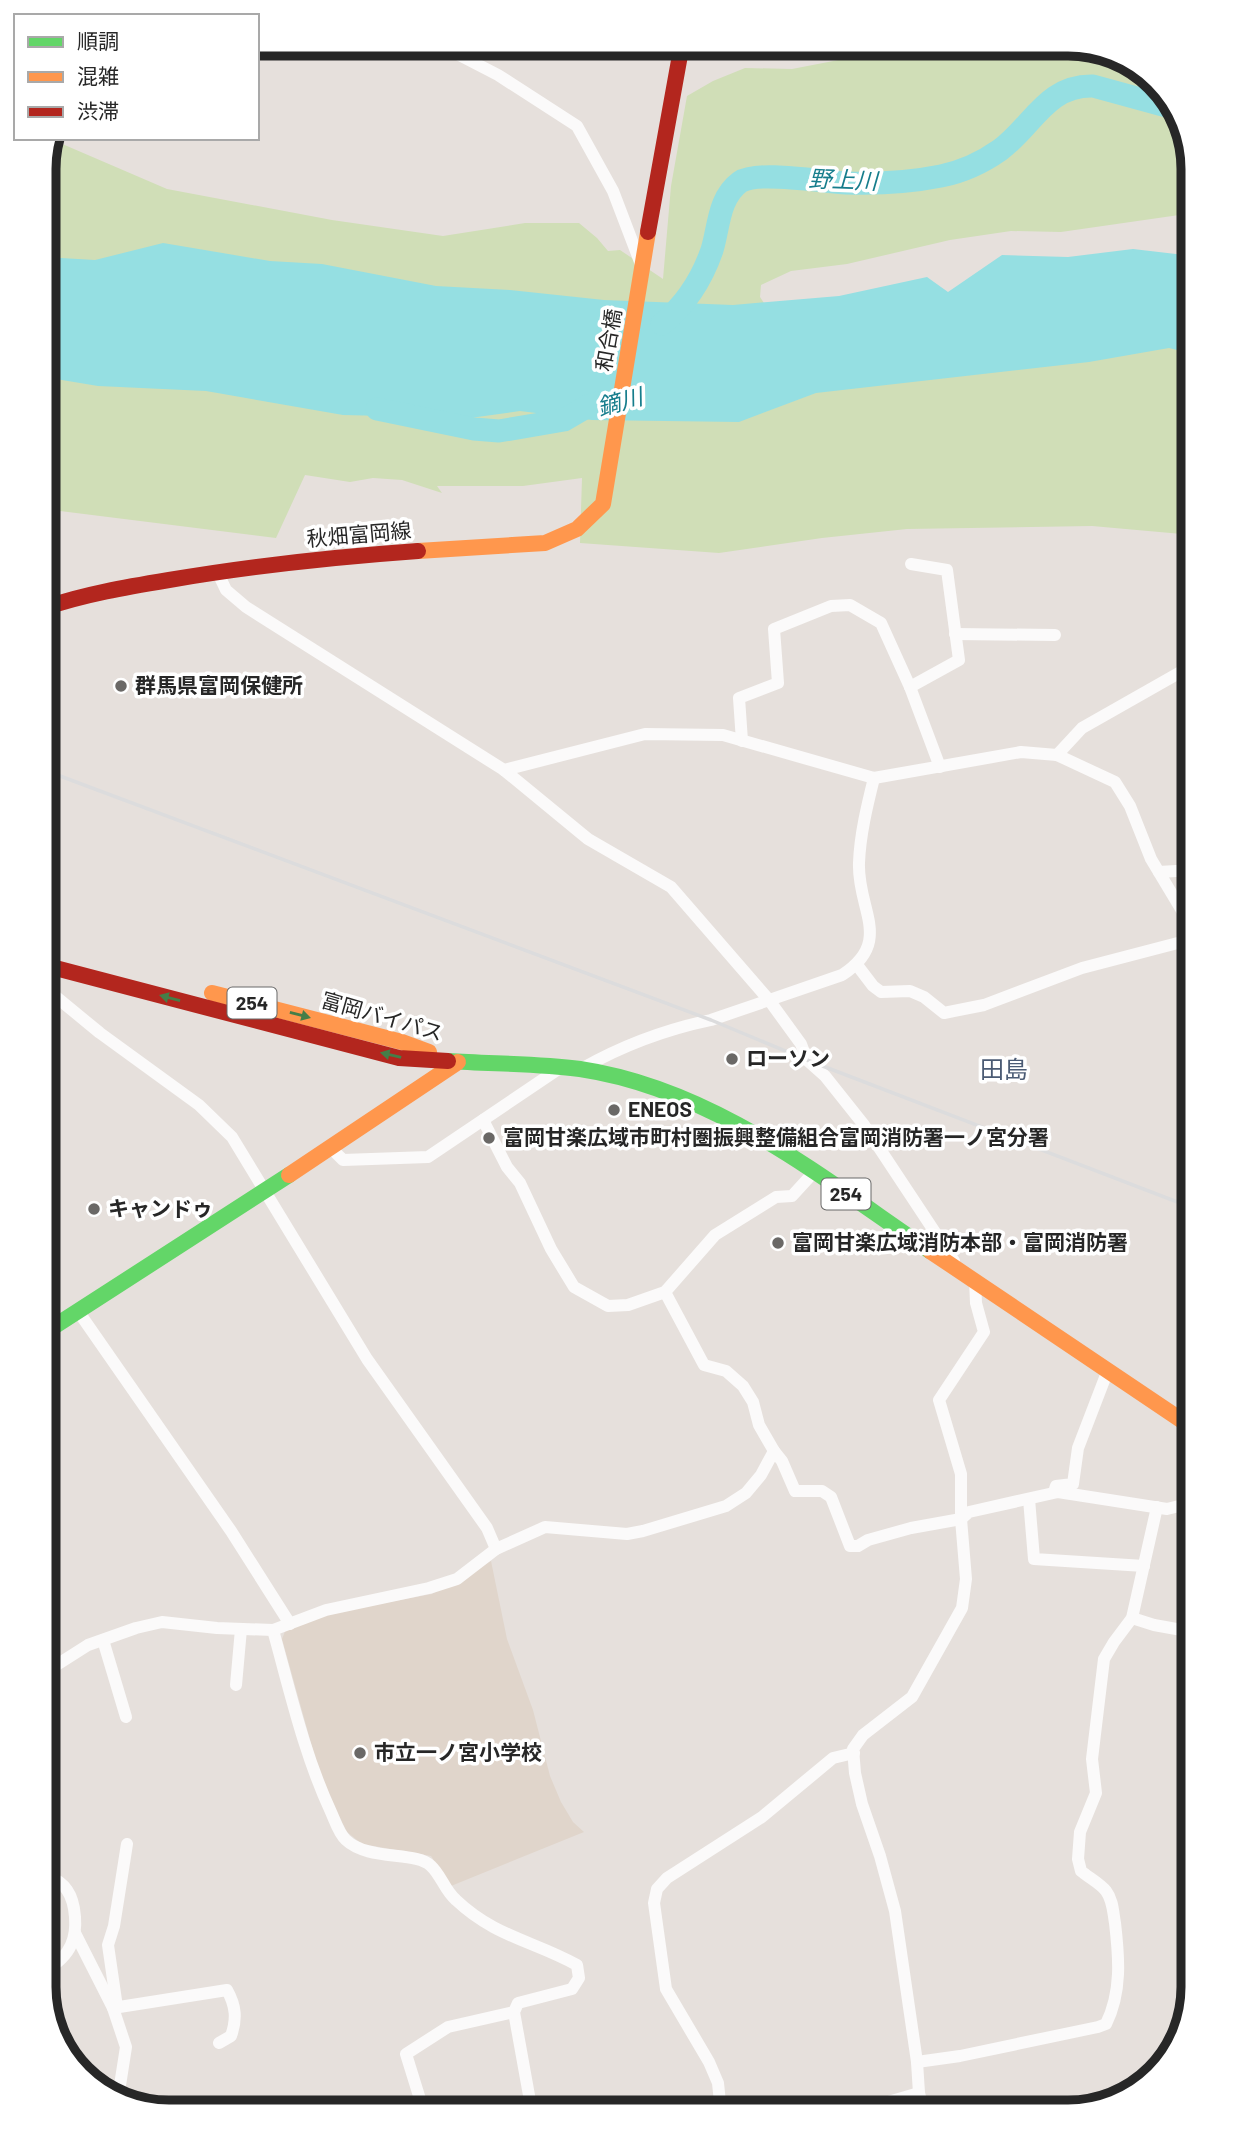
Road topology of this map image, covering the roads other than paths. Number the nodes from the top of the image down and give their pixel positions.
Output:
1 (461, 56) edge
2 (680, 56) edge
3 (642, 267) junction
4 (614, 440) joint
5 (911, 564) dead end
6 (217, 571) junction
7 (56, 604) edge
8 (955, 634) junction
9 (1055, 635) dead end
10 (1181, 672) edge
11 (910, 687) junction
12 (741, 741) junction
13 (1057, 755) junction
14 (940, 767) junction
15 (505, 770) junction
16 (874, 778) junction
17 (1181, 871) edge
18 (1158, 872) junction
19 (1181, 909) edge
20 (1181, 942) edge
21 (56, 952) edge
22 (857, 965) junction
23 (56, 968) edge
24 (56, 997) edge
25 (769, 1000) junction
26 (458, 1062) junction
27 (559, 1068) junction
28 (580, 1069) junction
29 (483, 1120) junction
30 (330, 1147) junction
31 (814, 1172) junction
32 (265, 1191) junction
33 (959, 1269) junction
34 (975, 1279) junction
35 (665, 1293) junction
36 (78, 1311) junction
37 (56, 1325) edge
38 (1108, 1370) junction
39 (1181, 1420) edge
40 (774, 1451) junction
41 (1054, 1493) junction
42 (1029, 1499) junction
43 (1181, 1506) edge
44 (1157, 1507) junction
45 (961, 1519) junction
46 (496, 1549) junction
47 (1144, 1566) junction
48 (1132, 1618) junction
49 (290, 1624) junction
50 (241, 1629) junction
51 (273, 1630) junction
52 (1181, 1630) edge
53 (103, 1640) junction
54 (56, 1664) edge
55 (236, 1685) dead end
56 (126, 1717) dead end
57 (854, 1753) junction
58 (127, 1844) dead end
59 (56, 1880) edge
60 (75, 1933) junction
61 (108, 1945) junction
62 (56, 1963) edge
63 (98, 1975) junction
64 (115, 2008) junction
65 (514, 2012) junction
66 (219, 2043) dead end
67 (917, 2062) junction
68 (120, 2088) edge
69 (919, 2093) junction
70 (420, 2100) edge
71 (530, 2100) edge
72 (720, 2100) edge
73 (895, 2100) edge
74 (921, 2100) edge

1 - 3 street
2 - 3 main road
3 - 4 main road, 和合橋
4 - 6 main road, 秋畑富岡線
5 - 8 street
6 - 7 main road, 秋畑富岡線
6 - 15 street
8 - 9 street
8 - 11 street
10 - 13 street
11 - 12 street
11 - 14 street
12 - 15 street
12 - 16 street
13 - 14 street
13 - 18 street
14 - 16 street
15 - 25 street
16 - 22 street
17 - 18 street
18 - 19 street
20 - 22 street
21 -> 26 main road, 富岡バイパス / 254
22 - 25 street
26 -> 23 main road, 富岡バイパス / 254
24 - 32 street
25 - 28 street
25 - 33 street
26 - 27 main road, 254
26 - 30 main road
27 - 28 main road, 254
27 - 29 street
28 - 31 main road, 254
29 - 30 street
29 - 35 street
30 - 32 main road
31 - 33 main road, 254
31 - 35 street
32 - 36 main road
32 - 46 street
33 - 34 main road, 254
34 - 38 main road, 254
34 - 45 street
35 - 40 street
36 - 37 main road
36 - 49 street
38 - 39 main road, 254
38 - 41 street
40 - 45 street
40 - 46 street
41 - 42 street
41 - 44 street
42 - 45 street
42 - 47 street
43 - 44 street
44 - 47 street
45 - 57 street
46 - 49 street
47 - 48 street
48 - 52 street
48 - 67 street
49 - 51 street
50 - 51 street
50 - 53 street
50 - 55 street
51 - 65 street
53 - 54 street
53 - 56 street
57 - 67 street
57 - 72 street
58 - 61 street
59 - 60 street
60 - 62 street
60 - 63 street
61 - 63 street
61 - 64 street
63 - 64 street
64 - 66 street
64 - 68 street
65 - 70 street
65 - 71 street
67 - 69 street
69 - 73 street
69 - 74 street

